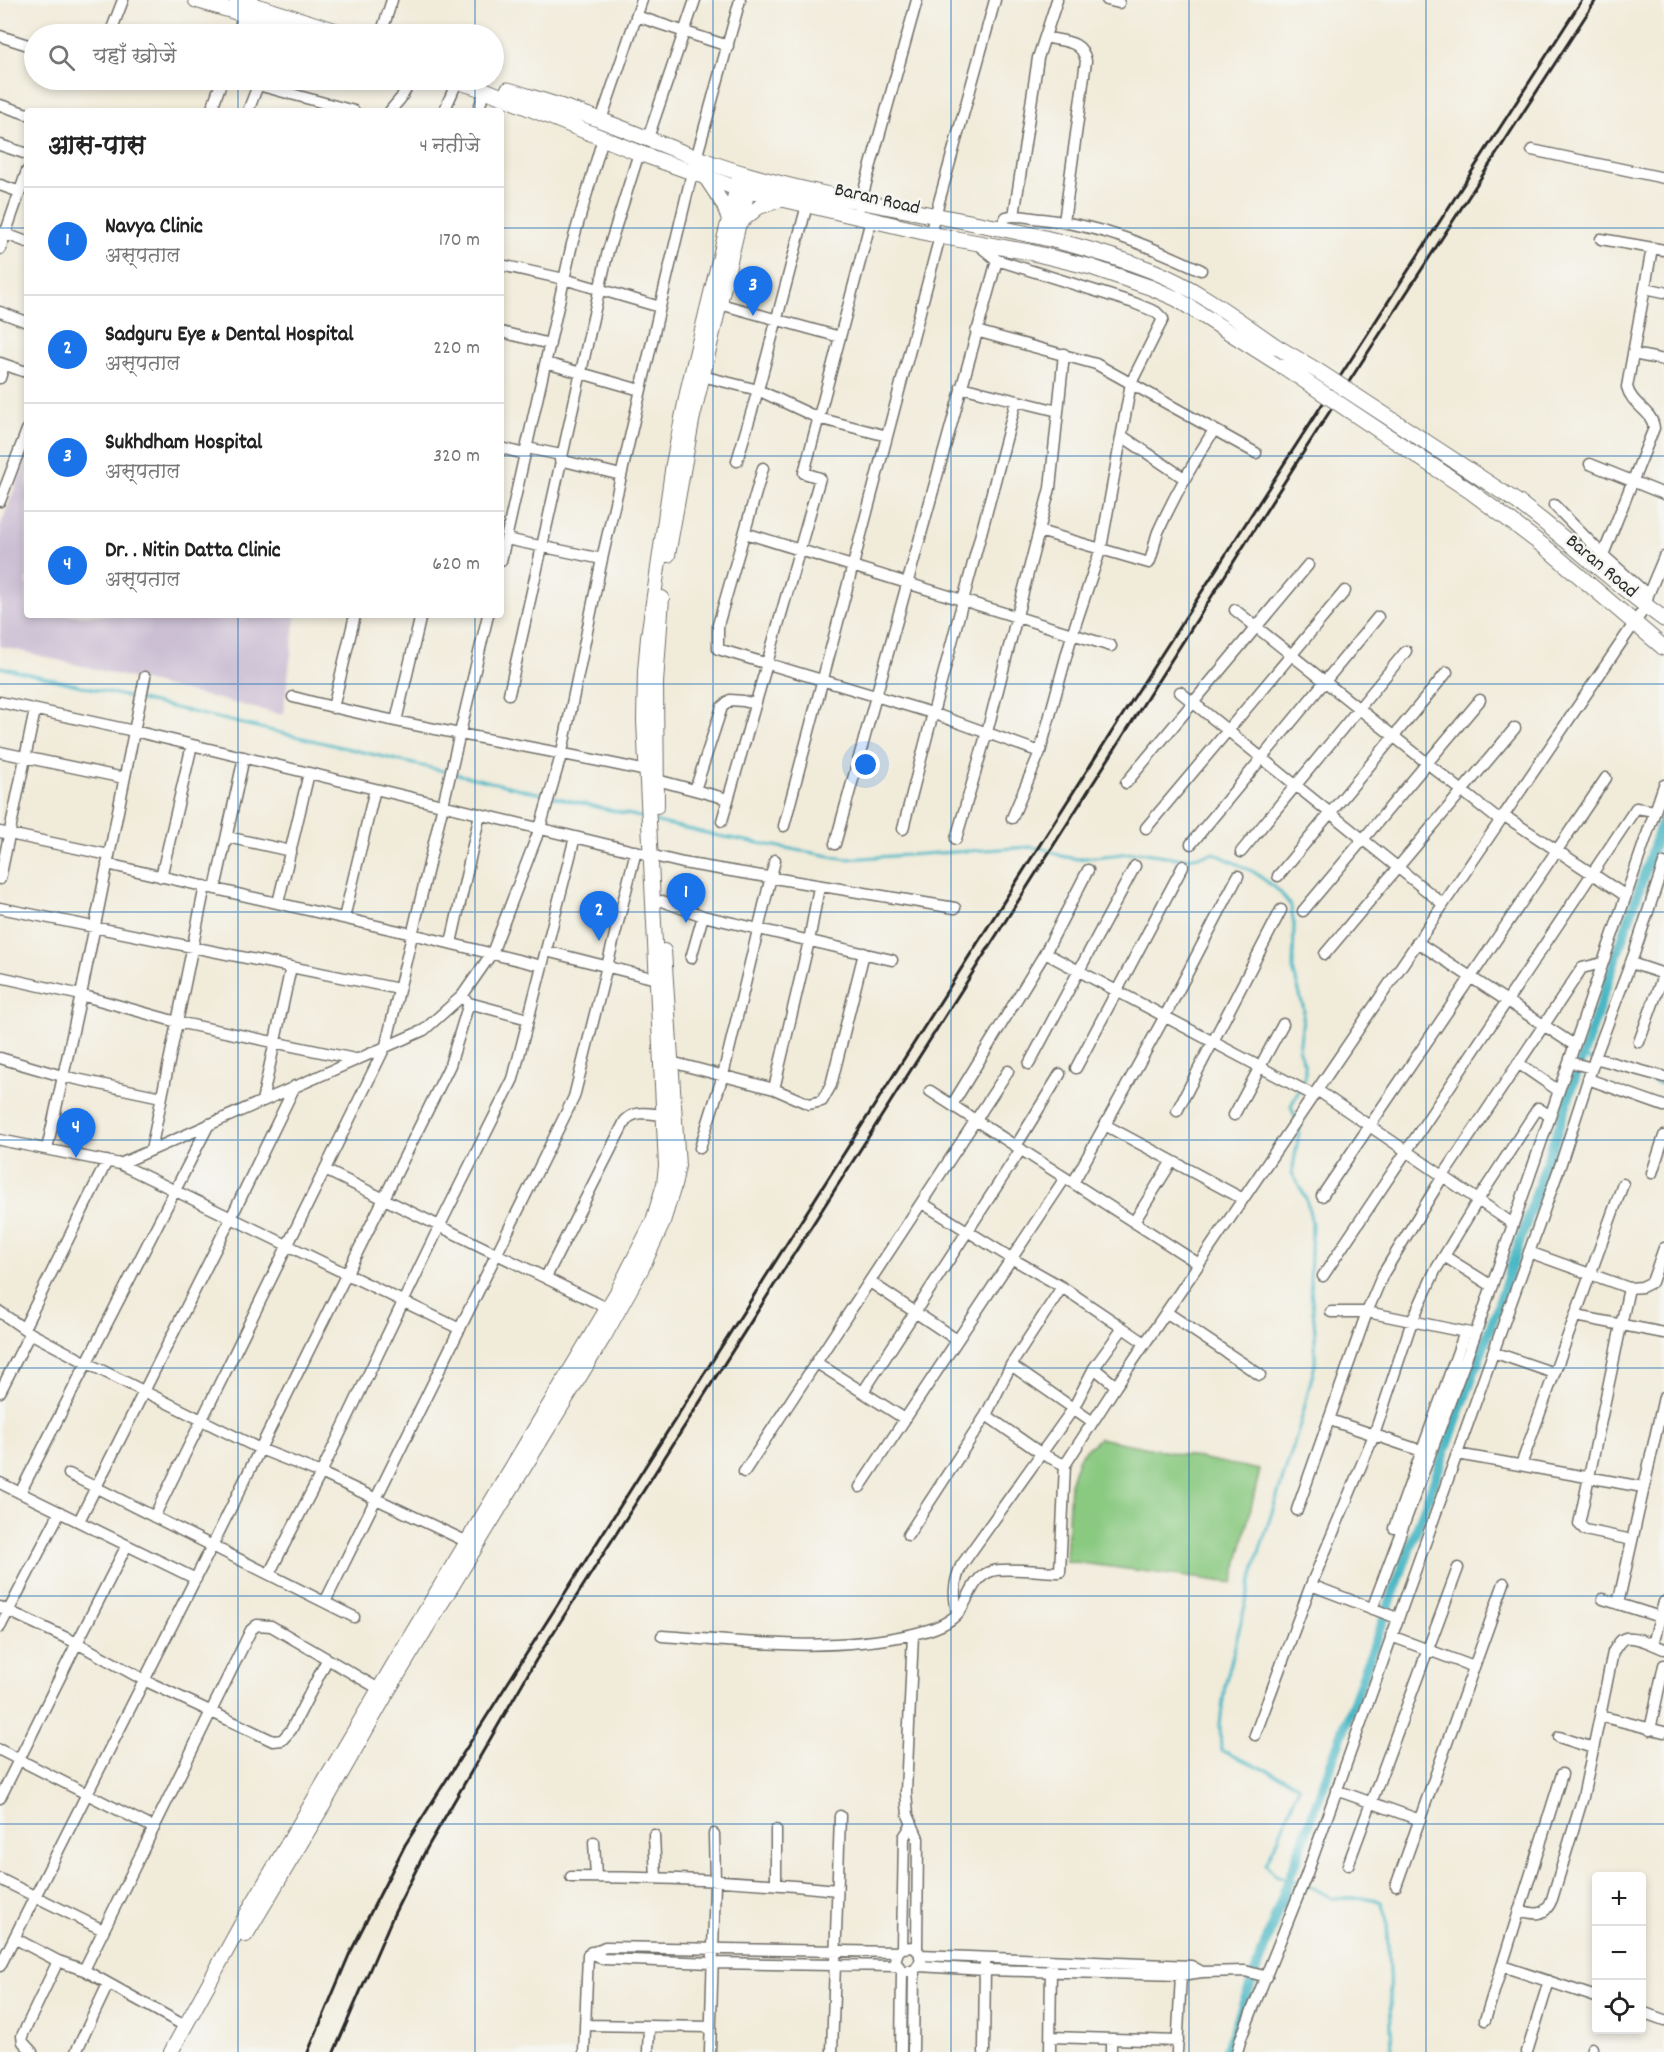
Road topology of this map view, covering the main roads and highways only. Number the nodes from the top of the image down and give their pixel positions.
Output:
1 (196, 0) edge
2 (237, 0) edge
3 (266, 24) edge
4 (314, 24) edge
5 (494, 90) edge
6 (500, 90) edge
7 (744, 182) junction
8 (1664, 620) edge
9 (1664, 648) edge

1 - 3 main road
2 - 4 main road
5 - 7 main road, Baran Road
6 - 7 main road, Baran Road
7 - 8 main road, Baran Road, bridge
7 - 9 main road, Baran Road, bridge

